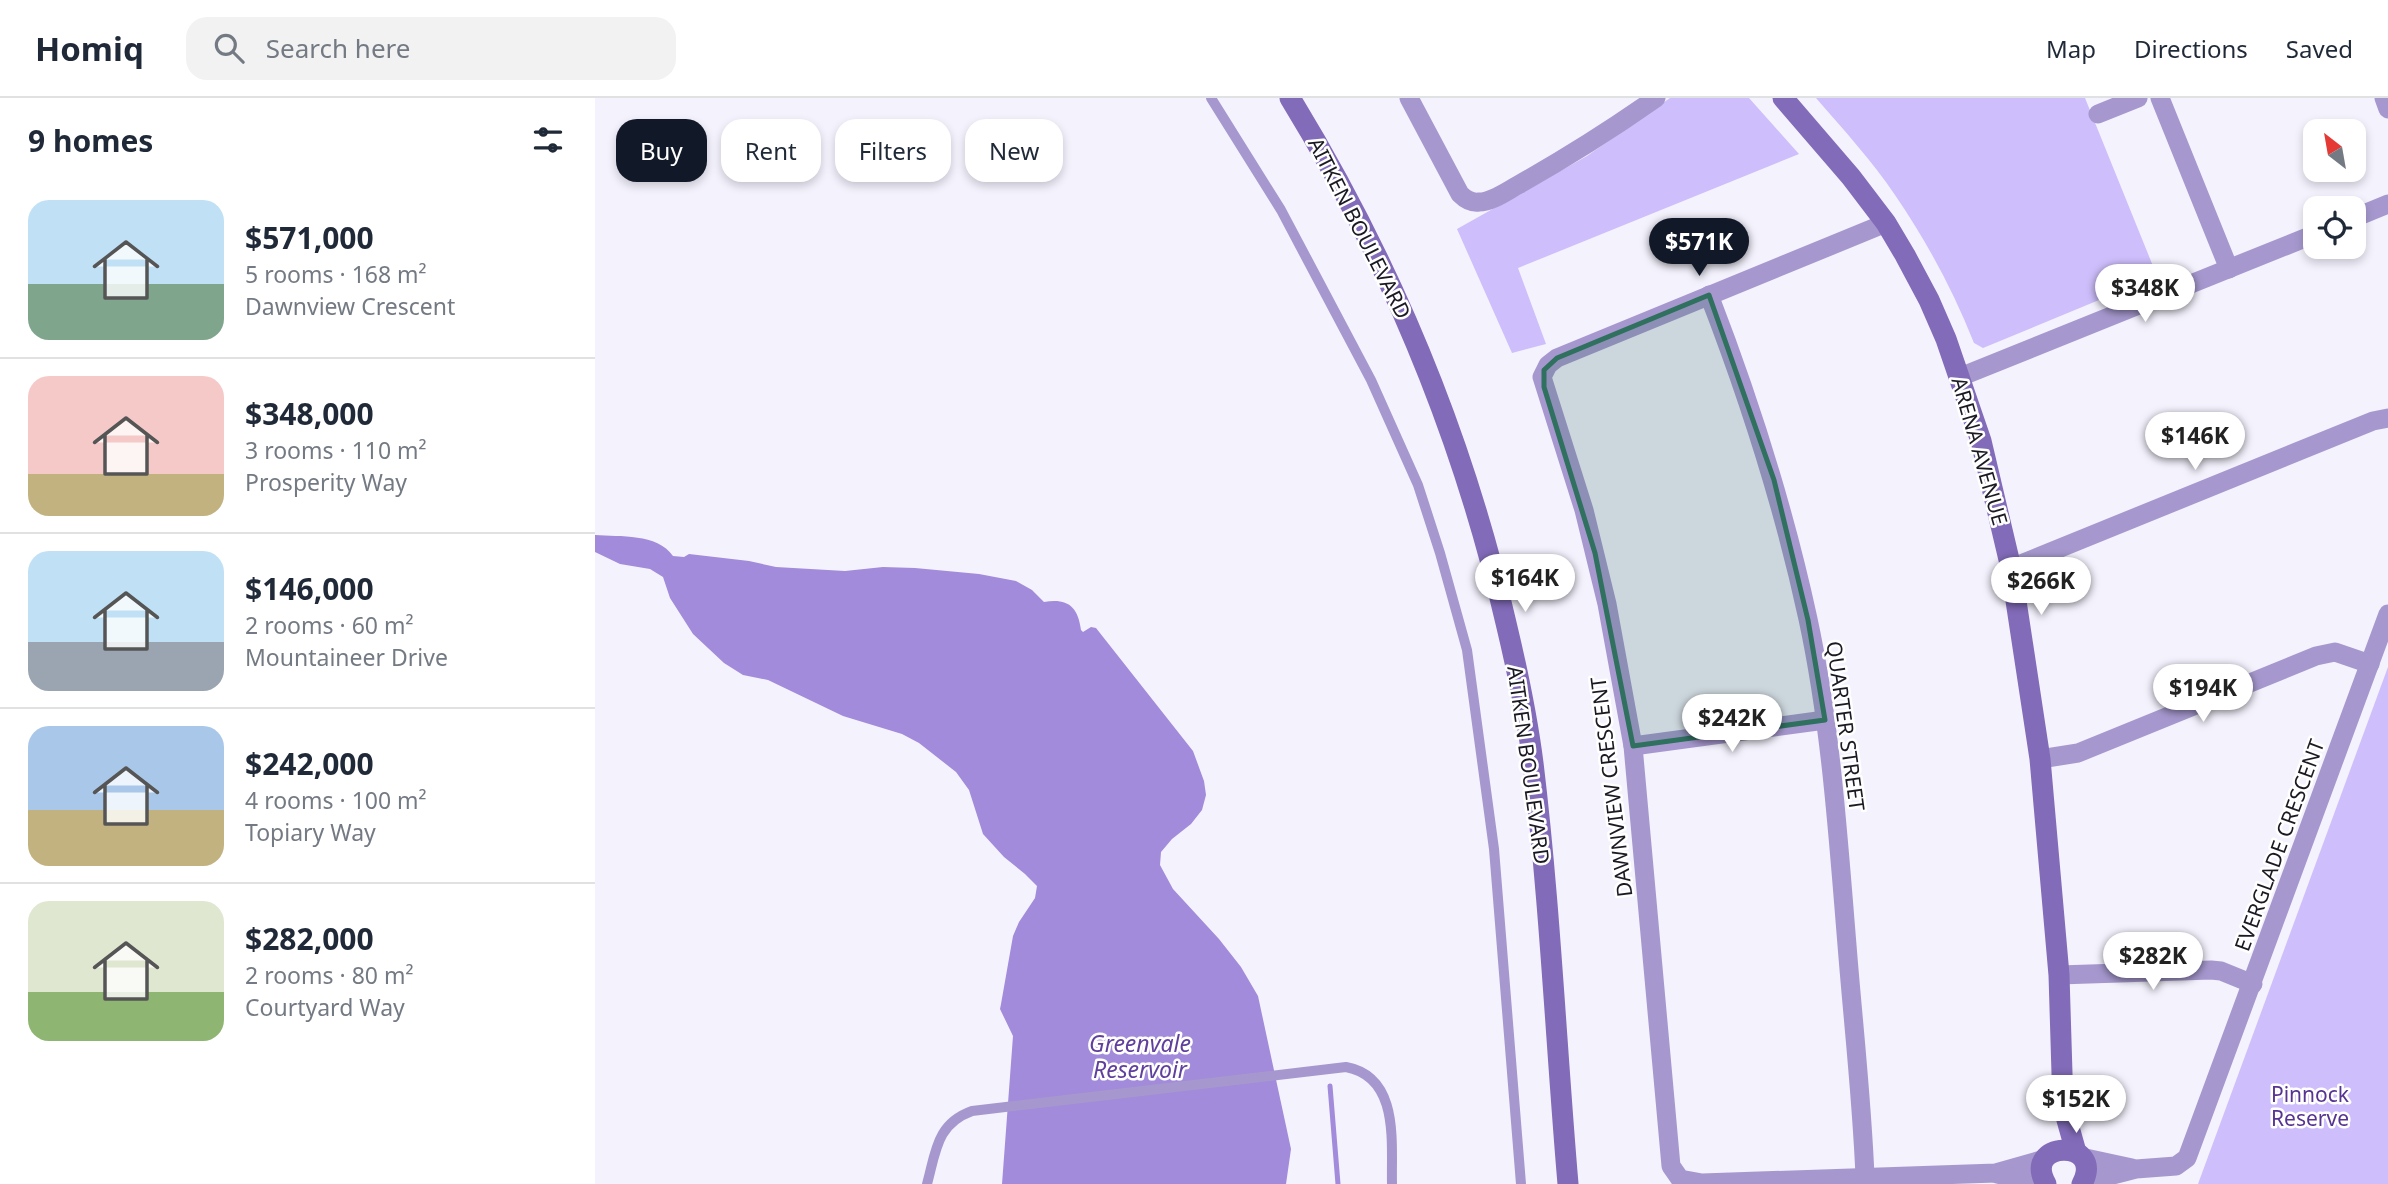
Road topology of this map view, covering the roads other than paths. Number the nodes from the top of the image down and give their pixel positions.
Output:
1 (1211, 98) edge
2 (1290, 98) edge
3 (1409, 98) edge
4 (1656, 98) edge
5 (2138, 98) edge
6 (2160, 98) edge
7 (2384, 98) edge
8 (1785, 99) edge
9 (2388, 109) edge
10 (2098, 114) dead end
11 (2388, 204) edge
12 (2366, 213) edge
13 (1886, 223) junction
14 (2303, 239) edge
15 (2229, 269) junction
16 (1709, 295) junction
17 (1960, 377) junction
18 (2388, 418) edge
19 (2011, 568) junction
20 (2388, 614) edge
21 (2370, 664) junction
22 (1825, 720) junction
23 (1633, 746) junction
24 (2040, 760) junction
25 (2059, 975) junction
26 (2253, 984) junction
27 (2063, 1106) junction
28 (2078, 1155) junction
29 (2048, 1156) junction
30 (2136, 1169) junction
31 (1996, 1173) junction
32 (1865, 1177) junction
33 (927, 1184) edge
34 (1392, 1184) edge
35 (1521, 1184) edge
36 (1568, 1184) edge
37 (2044, 1184) edge
38 (2082, 1184) edge

1 - 35 lane
2 - 36 street, AITKEN BOULEVARD
3 - 4 street
5 - 10 street
6 - 15 street
7 - 9 street
8 - 13 street, ARENA AVENUE
11 - 12 street
13 - 16 street, DAWNVIEW CRESCENT
13 - 17 street, ARENA AVENUE
14 - 15 street
15 - 17 street
16 - 22 street, QUARTER STREET
16 - 23 street, DAWNVIEW CRESCENT
17 - 19 street, ARENA AVENUE
18 - 19 street
19 - 24 street, ARENA AVENUE
20 - 21 street, EVERGLADE CRESCENT
21 - 24 street
21 - 26 street, EVERGLADE CRESCENT
22 - 23 street
22 - 32 street, QUARTER STREET
23 - 32 street, DAWNVIEW CRESCENT
24 - 25 street, ARENA AVENUE
25 - 26 street
25 - 27 street, ARENA AVENUE
26 - 30 street, EVERGLADE CRESCENT
27 - 28 street, ARENA AVENUE
27 - 29 street, ARENA AVENUE
28 - 29 street
28 - 30 street, EVERGLADE CRESCENT
28 - 38 street, ARENA AVENUE
29 - 31 street, DAWNVIEW CRESCENT
29 - 37 street, ARENA AVENUE
30 - 38 street, EVERGLADE CRESCENT
31 - 32 street, DAWNVIEW CRESCENT
31 - 37 street, DAWNVIEW CRESCENT
33 - 34 lane

